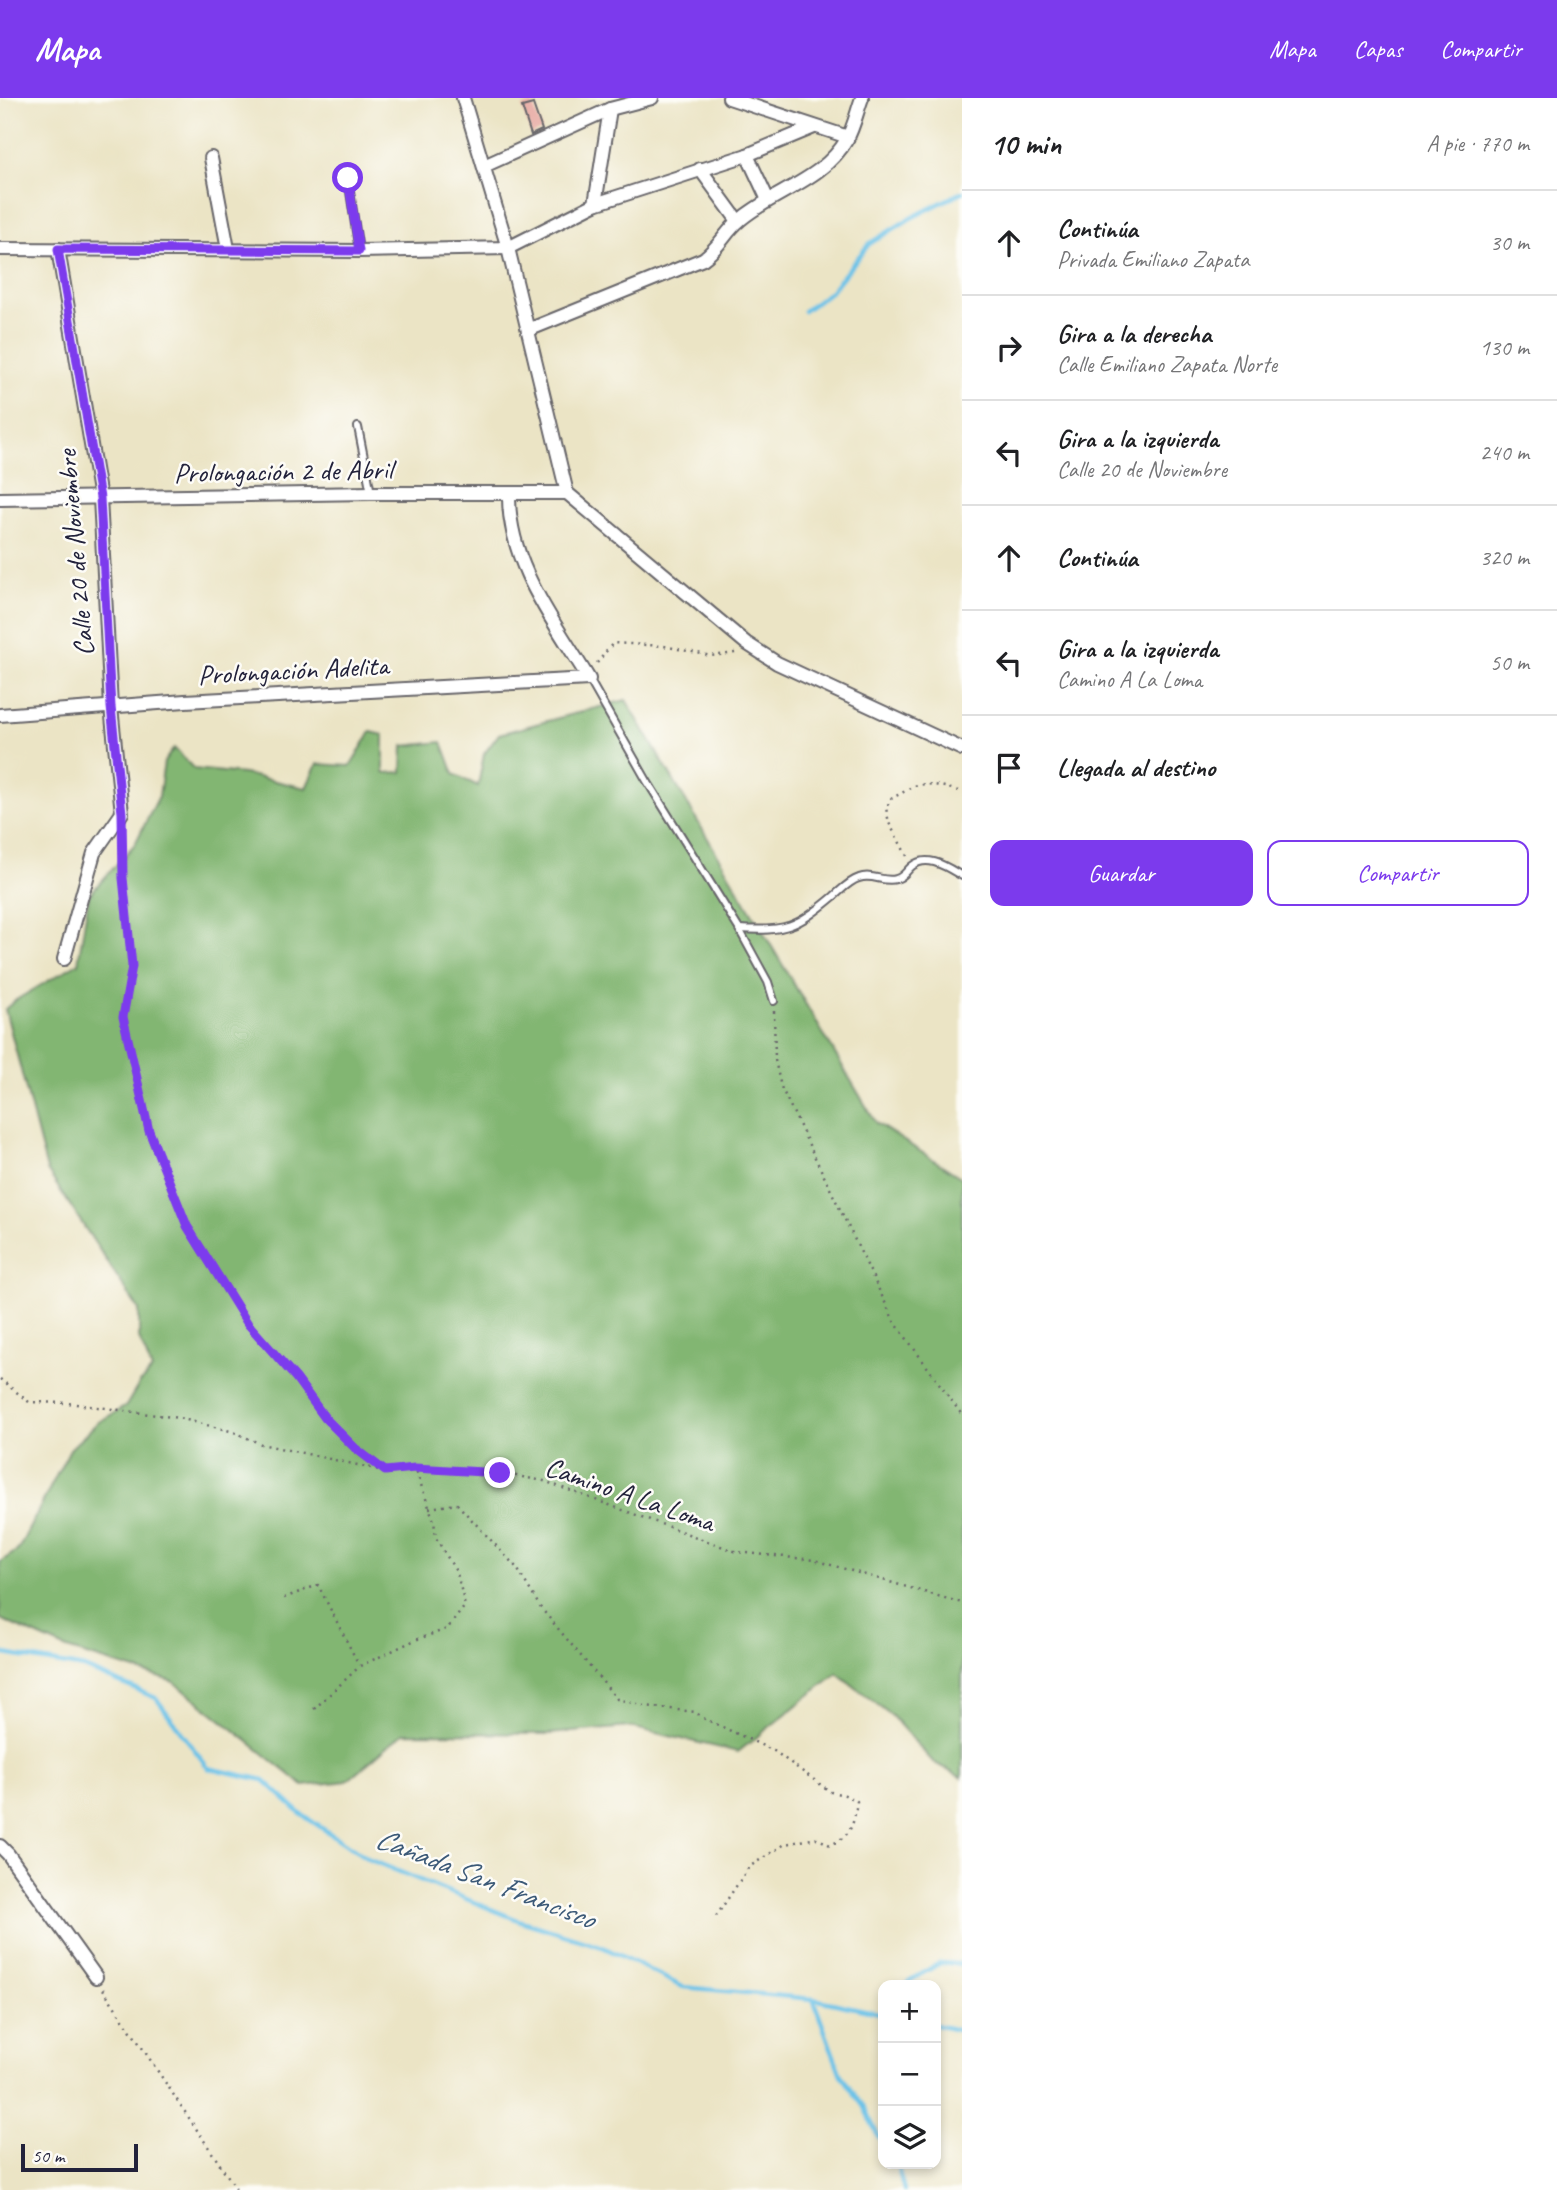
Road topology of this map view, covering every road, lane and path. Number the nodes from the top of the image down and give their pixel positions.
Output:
1 (463, 98) edge
2 (652, 98) edge
3 (729, 98) edge
4 (862, 98) edge
5 (610, 109) junction
6 (814, 127) junction
7 (848, 137) junction
8 (747, 155) junction
9 (211, 158) dead end
10 (484, 166) junction
11 (700, 169) junction
12 (348, 178) dead end
13 (768, 200) junction
14 (595, 204) junction
15 (738, 221) junction
16 (508, 247) junction
17 (0, 249) edge
18 (58, 249) junction
19 (228, 249) junction
20 (359, 251) junction
21 (528, 330) junction
22 (358, 428) dead end
23 (371, 493) junction
24 (568, 493) junction
25 (509, 494) junction
26 (100, 498) junction
27 (0, 499) edge
28 (746, 643) junction
29 (589, 679) junction
30 (111, 707) junction
31 (0, 715) edge
32 (962, 749) edge
33 (962, 792) edge
34 (122, 813) junction
35 (912, 866) junction
36 (962, 876) edge
37 (739, 929) junction
38 (64, 959) dead end
39 (774, 1001) joint
40 (0, 1379) edge
41 (962, 1415) edge
42 (415, 1468) junction
43 (385, 1471) junction
44 (429, 1508) junction
45 (284, 1598) dead end
46 (962, 1603) edge
47 (360, 1666) junction
48 (314, 1709) dead end
49 (0, 1846) edge
50 (715, 1918) dead end
51 (96, 1977) joint
52 (237, 2190) edge

1 - 10 street
2 - 5 street
3 - 6 street
4 - 7 street
5 - 10 street
5 - 14 street
6 - 7 street
6 - 8 street
7 - 13 street
8 - 11 street
8 - 13 street
9 - 19 street
10 - 16 street
11 - 14 street
11 - 15 street
12 - 20 lane
13 - 15 street
14 - 16 street
15 - 21 street
16 - 20 street
16 - 21 street
17 - 18 street
18 - 19 street
18 - 26 street, Calle 20 de Noviembre
19 - 20 street
21 - 24 street
22 - 23 lane
23 - 25 street, Prolongación 2 de Abril
23 - 26 street, Prolongación 2 de Abril
24 - 25 street, Prolongación 2 de Abril
24 - 28 street
25 - 29 street
26 - 27 street, Prolongación 2 de Abril
26 - 30 street, Calle 20 de Noviembre
28 - 29 path
28 - 32 street
29 - 30 street, Prolongación Adelita
29 - 37 lane
30 - 31 street, Prolongación Adelita
30 - 34 street, Calle 20 de Noviembre
33 - 35 path
34 - 38 street
34 - 43 path
35 - 36 lane
35 - 37 lane
37 - 39 lane
39 - 41 path
40 - 43 path, Camino A La Loma
42 - 43 path, Camino A La Loma
42 - 44 path
42 - 46 path, Camino A La Loma
44 - 47 path
44 - 50 path
45 - 47 path
47 - 48 path
49 - 51 street
51 - 52 path

